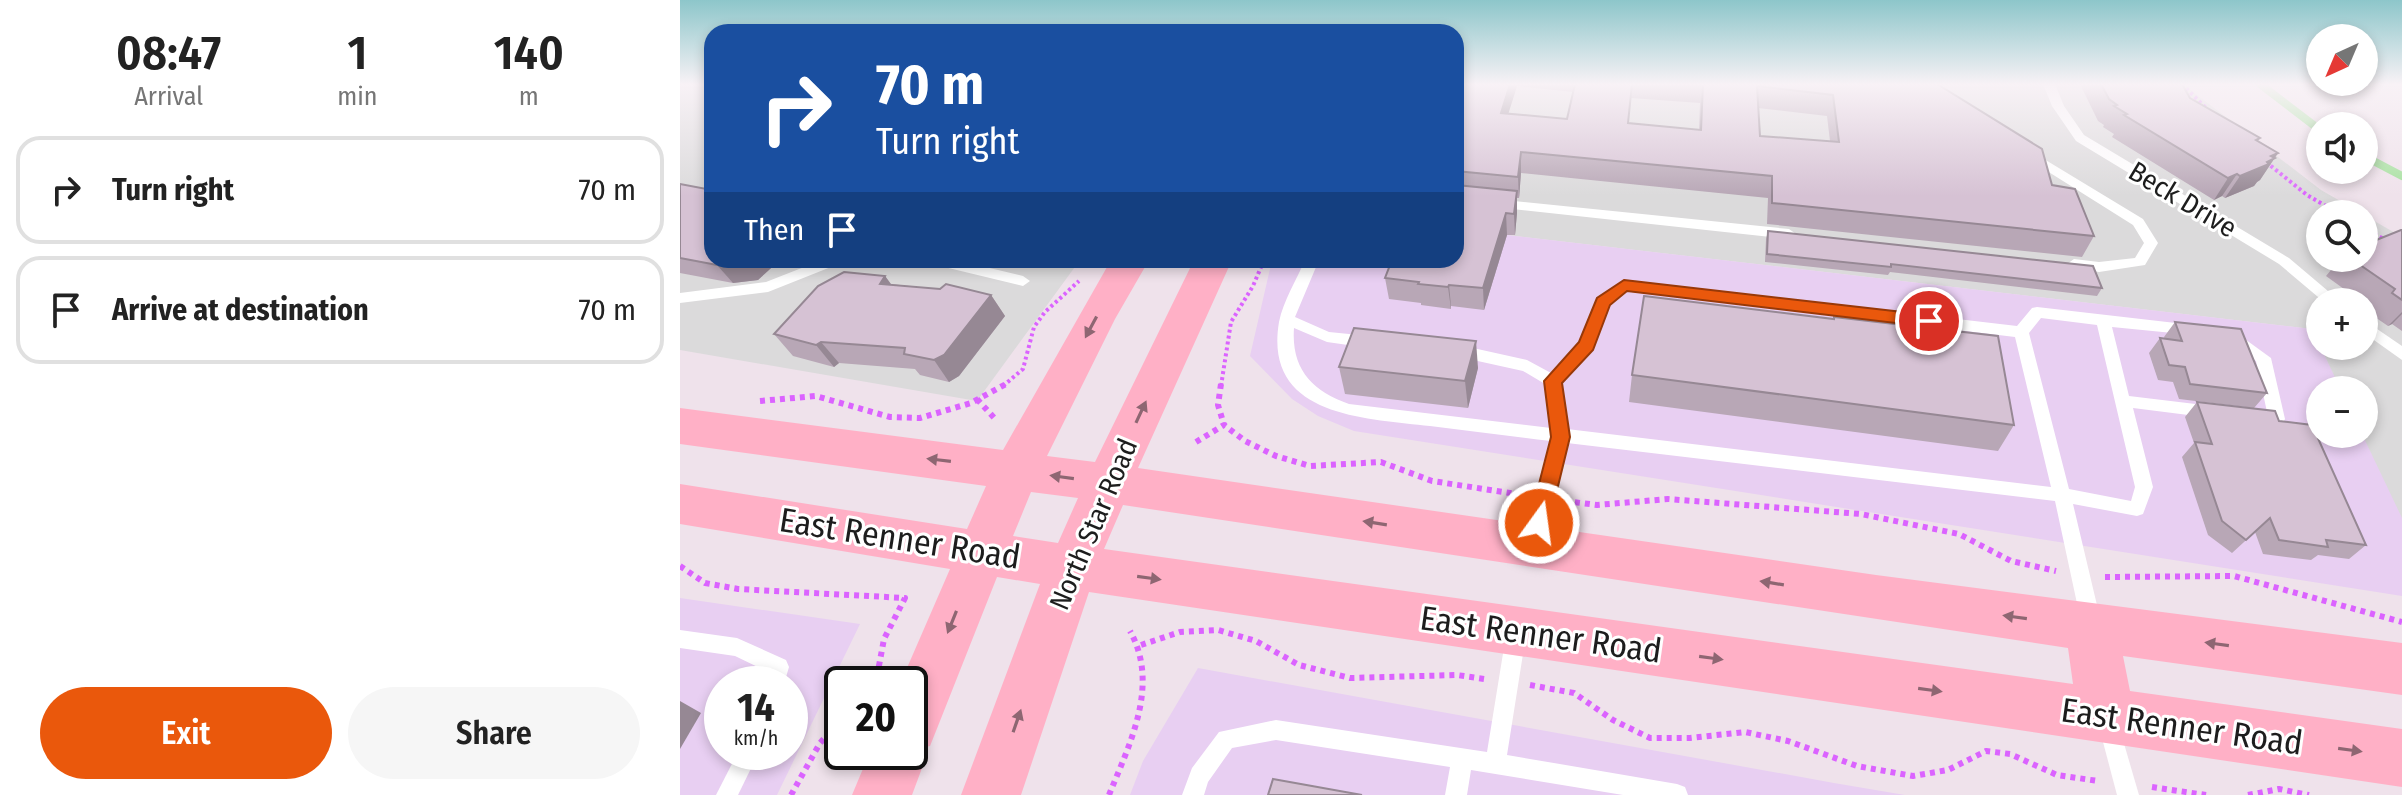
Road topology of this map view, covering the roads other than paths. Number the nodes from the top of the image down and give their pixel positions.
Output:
1 (2068, 121) edge
2 (2011, 143) edge
3 (1464, 200) edge
4 (1801, 236) edge
5 (2052, 262) edge
6 (816, 268) edge
7 (969, 268) edge
8 (1125, 268) edge
9 (1209, 268) edge
10 (1309, 268) edge
11 (1023, 281) dead end
12 (2317, 288) edge
13 (680, 298) edge
14 (1287, 319) junction
15 (2103, 321) junction
16 (2021, 332) junction
17 (2378, 336) edge
18 (1384, 343) edge
19 (1440, 349) edge
20 (2402, 354) edge
21 (1553, 381) junction
22 (2122, 401) junction
23 (680, 426) edge
24 (1560, 437) junction
25 (1016, 470) junction
26 (1108, 483) junction
27 (2062, 495) junction
28 (680, 504) edge
29 (1533, 547) junction
30 (982, 550) junction
31 (1072, 567) junction
32 (2092, 628) junction
33 (680, 639) edge
34 (1513, 656) junction
35 (777, 666) edge
36 (2402, 669) edge
37 (928, 682) edge
38 (2106, 715) junction
39 (1462, 758) junction
40 (2402, 758) edge
41 (1495, 764) junction
42 (740, 770) edge
43 (892, 770) edge
44 (1595, 787) edge
45 (2127, 790) edge
46 (727, 795) edge
47 (882, 795) edge
48 (991, 795) edge
49 (1193, 795) edge
50 (1456, 795) edge
51 (1677, 795) edge

1 - 12 lane, Beck Drive
2 - 5 lane
3 - 4 lane
6 - 13 lane
7 - 11 lane
8 -> 25 main road
26 -> 9 main road, North Star Road
10 - 14 lane
14 - 18 lane
14 - 24 lane
15 - 16 lane
15 - 22 lane
15 - 22 lane
16 - 21 lane
16 - 27 lane
17 - 20 lane
19 - 21 lane
21 - 24 lane
22 - 27 lane
25 -> 23 main road
24 - 27 lane
24 - 29 lane
26 -> 25 main road
25 - 30 main road
29 -> 26 main road
26 - 31 main road, North Star Road
27 - 32 lane
28 - 30 main road, East Renner Road
32 -> 29 main road
30 - 31 main road, East Renner Road
30 -> 37 main road
31 -> 34 main road, East Renner Road
48 -> 31 main road, North Star Road
36 -> 32 main road
32 - 38 main road
33 - 35 lane
34 -> 38 main road, East Renner Road
34 - 41 lane
38 -> 40 main road, East Renner Road
38 - 45 lane
39 - 41 lane
39 - 49 lane
39 - 50 lane
41 - 44 lane
42 - 46 lane
43 - 47 main road
44 - 51 lane

